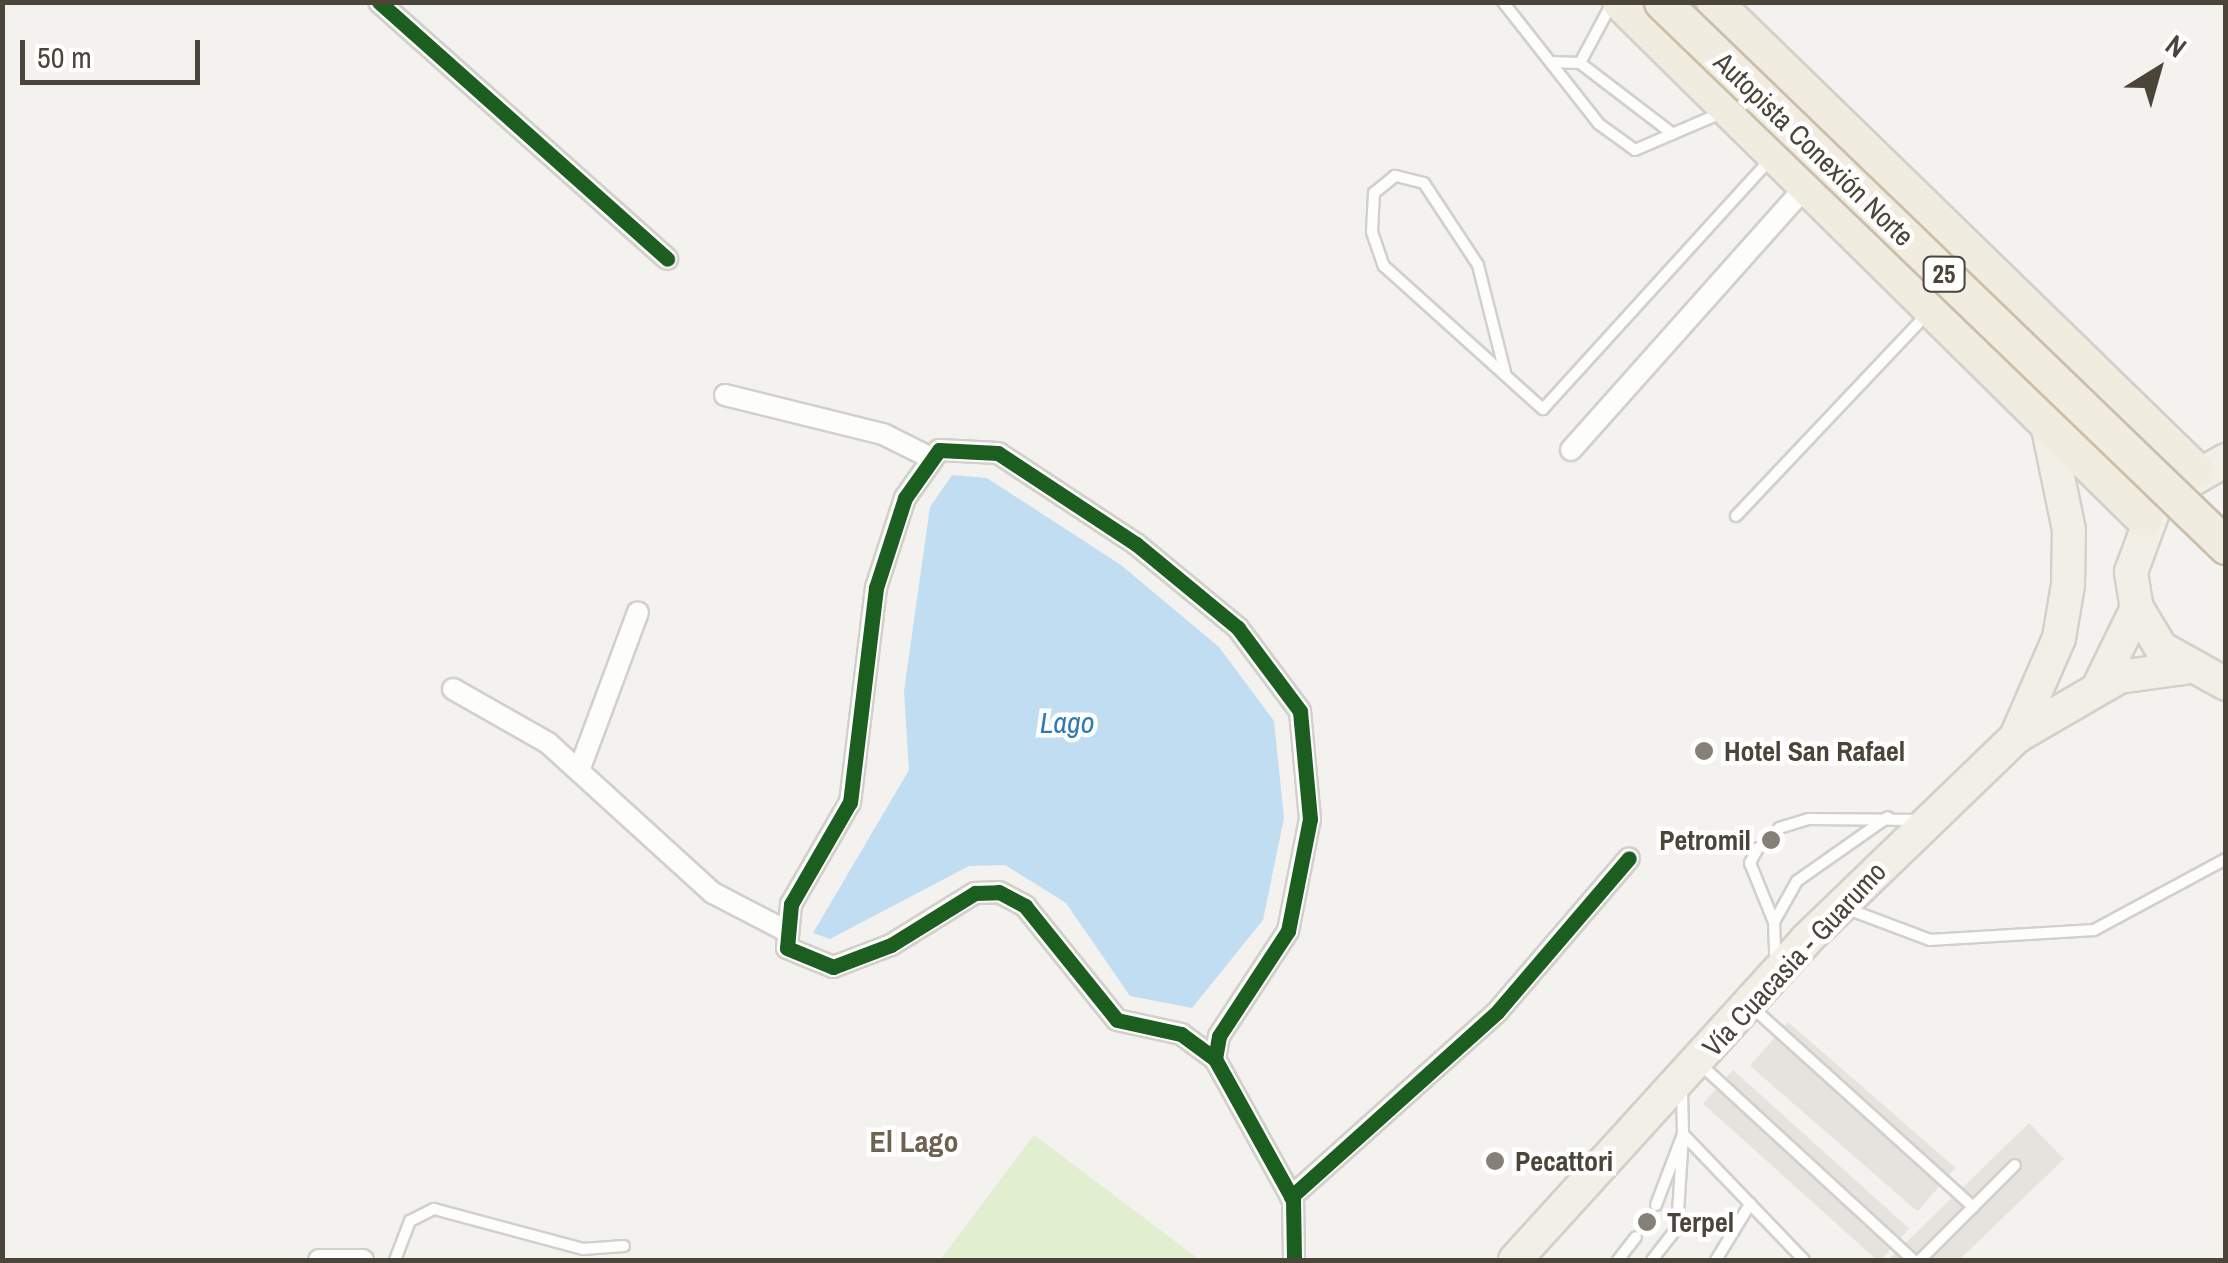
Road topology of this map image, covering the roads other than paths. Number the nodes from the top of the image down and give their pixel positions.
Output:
1 (379, 2) edge
2 (1504, 2) edge
3 (1616, 2) edge
4 (1662, 2) edge
5 (1714, 2) edge
6 (1550, 62) junction
7 (1580, 63) junction
8 (1732, 109) junction
9 (1673, 134) junction
10 (1776, 152) junction
11 (1808, 184) junction
12 (667, 259) dead end
13 (1933, 307) junction
14 (1505, 372) junction
15 (725, 396) dead end
16 (2047, 424) junction
17 (1572, 450) dead end
18 (931, 458) junction
19 (2210, 465) edge
20 (1736, 516) dead end
21 (2144, 519) junction
22 (2226, 546) edge
23 (2137, 608) junction
24 (638, 612) dead end
25 (2184, 668) junction
26 (2226, 684) edge
27 (2099, 686) junction
28 (453, 690) dead end
29 (2016, 737) junction
30 (580, 768) junction
31 (1888, 817) junction
32 (1926, 820) junction
33 (1779, 828) dead end
34 (1758, 848) dead end
35 (1630, 858) dead end
36 (2226, 859) edge
37 (1839, 906) junction
38 (1774, 922) junction
39 (786, 931) junction
40 (1776, 972) junction
41 (1748, 1004) junction
42 (1215, 1059) junction
43 (1690, 1071) junction
44 (1683, 1134) junction
45 (2015, 1166) dead end
46 (1291, 1197) junction
47 (1750, 1204) junction
48 (1656, 1205) dead end
49 (1972, 1207) junction
50 (1636, 1237) dead end
51 (624, 1246) dead end
52 (319, 1260) edge
53 (363, 1260) edge
54 (395, 1260) edge
55 (1294, 1260) edge
56 (1515, 1260) edge
57 (1618, 1260) edge
58 (1652, 1260) edge
59 (1716, 1260) edge
60 (1804, 1260) edge
61 (1917, 1260) edge

1 - 12 street
2 - 6 lane
3 - 7 lane
3 - 8 highway
4 - 22 highway, Autopista Conexión Norte / 25, bridge
5 - 19 highway
6 - 7 lane
6 - 9 lane
7 - 9 lane
8 - 9 lane
8 - 10 highway
10 - 11 highway
10 - 14 lane
11 - 13 highway
11 - 17 street
13 - 16 highway
13 - 20 lane
14 - 14 lane
15 - 18 street
16 - 21 highway
16 - 29 main road
18 - 39 street
18 - 42 street
19 - 21 main road
21 - 23 main road
23 - 25 main road
23 - 27 main road
24 - 30 street
25 - 26 main road
25 - 27 main road, Vía Cuacasia - Guarumo
27 - 29 main road, Vía Cuacasia - Guarumo
28 - 30 street
29 - 32 main road, Vía Cuacasia - Guarumo
30 - 39 street
31 - 32 lane
31 - 33 lane
31 - 38 lane
32 - 37 main road, Vía Cuacasia - Guarumo
34 - 38 lane
35 - 46 street
36 - 37 lane
37 - 40 main road, Vía Cuacasia - Guarumo
38 - 40 lane
39 - 42 street
40 - 41 main road, Vía Cuacasia - Guarumo
41 - 43 main road, Vía Cuacasia - Guarumo
41 - 49 lane
42 - 46 street
43 - 44 lane
43 - 56 main road, Vía Cuacasia - Guarumo
43 - 61 lane
44 - 47 lane
44 - 48 lane
44 - 58 lane
45 - 49 lane
46 - 55 street
47 - 59 lane
47 - 60 lane
49 - 61 lane
50 - 57 lane
51 - 54 lane
52 - 53 street

